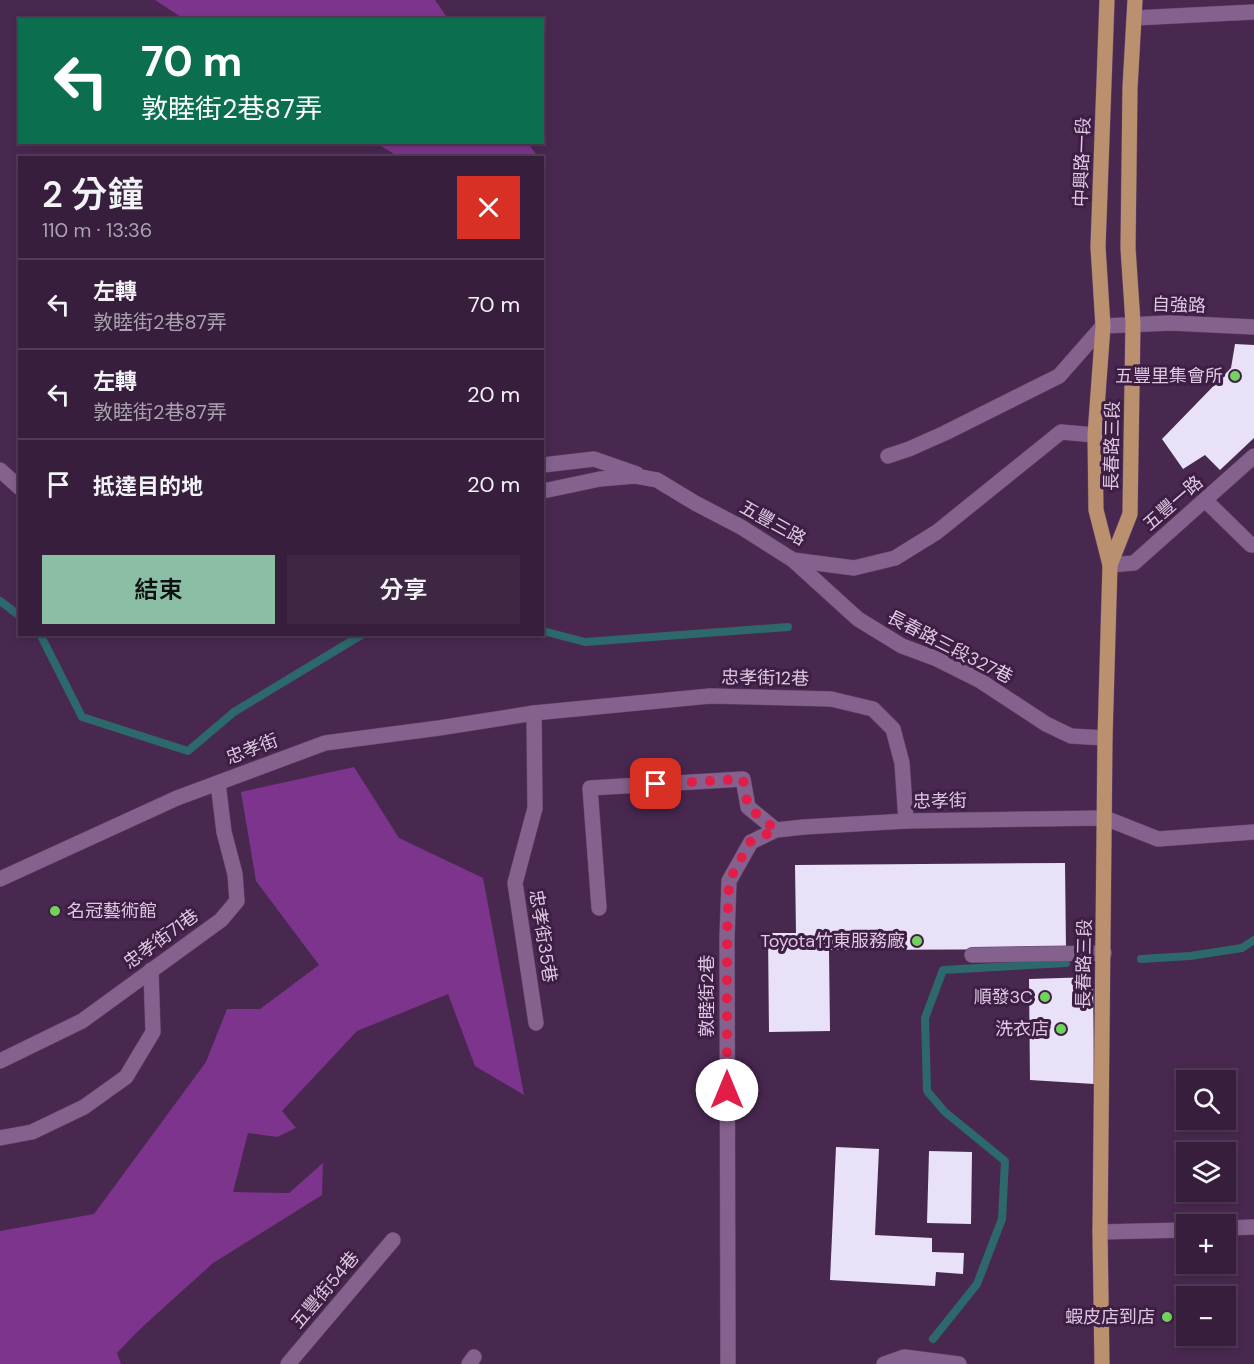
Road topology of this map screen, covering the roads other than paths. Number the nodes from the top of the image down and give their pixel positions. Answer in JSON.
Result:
{"nodes":[{"id":1,"x":1107,"y":0,"type":"edge"},
{"id":2,"x":1135,"y":0,"type":"edge"},
{"id":3,"x":1254,"y":12,"type":"edge"},
{"id":4,"x":1134,"y":18,"type":"junction"},
{"id":5,"x":1133,"y":323,"type":"junction"},
{"id":6,"x":1103,"y":326,"type":"junction"},
{"id":7,"x":1254,"y":327,"type":"edge"},
{"id":8,"x":1095,"y":435,"type":"junction"},
{"id":9,"x":888,"y":456,"type":"dead end"},
{"id":10,"x":1254,"y":456,"type":"edge"},
{"id":11,"x":544,"y":465,"type":"edge"},
{"id":12,"x":0,"y":470,"type":"edge"},
{"id":13,"x":657,"y":480,"type":"junction"},
{"id":14,"x":18,"y":486,"type":"edge"},
{"id":15,"x":544,"y":491,"type":"edge"},
{"id":16,"x":1205,"y":500,"type":"junction"},
{"id":17,"x":1254,"y":545,"type":"edge"},
{"id":18,"x":793,"y":560,"type":"junction"},
{"id":19,"x":1110,"y":565,"type":"junction"},
{"id":20,"x":534,"y":714,"type":"junction"},
{"id":21,"x":1105,"y":738,"type":"junction"},
{"id":22,"x":218,"y":783,"type":"junction"},
{"id":23,"x":1105,"y":818,"type":"junction"},
{"id":24,"x":906,"y":821,"type":"junction"},
{"id":25,"x":776,"y":830,"type":"junction"},
{"id":26,"x":1254,"y":832,"type":"edge"},
{"id":27,"x":0,"y":879,"type":"edge"},
{"id":28,"x":599,"y":908,"type":"dead end"},
{"id":29,"x":1104,"y":953,"type":"junction"},
{"id":30,"x":972,"y":955,"type":"dead end"},
{"id":31,"x":152,"y":970,"type":"junction"},
{"id":32,"x":536,"y":1023,"type":"dead end"},
{"id":33,"x":0,"y":1061,"type":"edge"},
{"id":34,"x":0,"y":1138,"type":"edge"},
{"id":35,"x":1254,"y":1227,"type":"edge"},
{"id":36,"x":1236,"y":1228,"type":"edge"},
{"id":37,"x":1176,"y":1230,"type":"edge"},
{"id":38,"x":1100,"y":1232,"type":"junction"},
{"id":39,"x":393,"y":1240,"type":"dead end"},
{"id":40,"x":288,"y":1364,"type":"edge"},
{"id":41,"x":728,"y":1364,"type":"edge"},
{"id":42,"x":884,"y":1364,"type":"edge"},
{"id":43,"x":959,"y":1364,"type":"edge"},
{"id":44,"x":1102,"y":1364,"type":"edge"}],
"edges":[{"from":1,"to":6,"type":"main road","name":"中興路一段"},
{"from":2,"to":4,"type":"main road"},
{"from":3,"to":4,"type":"street"},
{"from":4,"to":5,"type":"main road"},
{"from":5,"to":6,"type":"street","name":"自強路"},
{"from":5,"to":7,"type":"street","name":"自強路"},
{"from":5,"to":19,"type":"main road","name":"長春路三段"},
{"from":6,"to":8,"type":"main road","name":"長春路三段"},
{"from":6,"to":9,"type":"street"},
{"from":8,"to":18,"type":"street","name":"五豐三路"},
{"from":8,"to":19,"type":"main road","name":"長春路三段"},
{"from":10,"to":16,"type":"street","name":"五豐一路"},
{"from":11,"to":13,"type":"street"},
{"from":12,"to":14,"type":"street"},
{"from":13,"to":15,"type":"street","name":"五豐三路"},
{"from":13,"to":18,"type":"street","name":"五豐三路"},
{"from":16,"to":17,"type":"street"},
{"from":16,"to":19,"type":"street","name":"五豐一路"},
{"from":18,"to":21,"type":"street","name":"長春路三段327巷"},
{"from":19,"to":21,"type":"main road","name":"長春路三段"},
{"from":20,"to":22,"type":"street","name":"忠孝街"},
{"from":20,"to":24,"type":"street","name":"忠孝街12巷"},
{"from":20,"to":32,"type":"street","name":"忠孝街35巷"},
{"from":21,"to":23,"type":"main road","name":"長春路三段"},
{"from":22,"to":27,"type":"street","name":"忠孝街"},
{"from":22,"to":31,"type":"street","name":"忠孝街71巷"},
{"from":23,"to":24,"type":"street","name":"忠孝街"},
{"from":23,"to":26,"type":"street"},
{"from":23,"to":29,"type":"main road","name":"長春路三段"},
{"from":24,"to":25,"type":"street","name":"忠孝街"},
{"from":25,"to":28,"type":"street"},
{"from":25,"to":41,"type":"street","name":"敦睦街2巷"},
{"from":29,"to":30,"type":"street"},
{"from":29,"to":38,"type":"main road","name":"長春路三段"},
{"from":31,"to":33,"type":"street","name":"忠孝街71巷"},
{"from":31,"to":34,"type":"street"},
{"from":35,"to":36,"type":"street"},
{"from":37,"to":38,"type":"street"},
{"from":38,"to":44,"type":"main road","name":"長春路三段"},
{"from":39,"to":40,"type":"street","name":"五豐街54巷"},
{"from":42,"to":43,"type":"street"}]}
